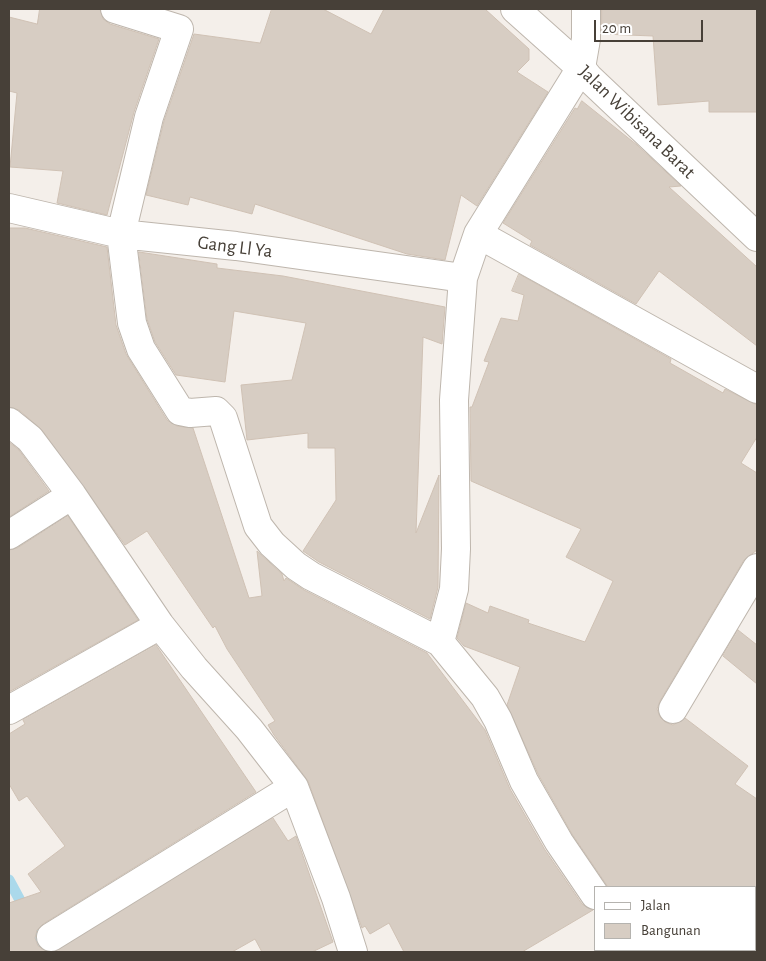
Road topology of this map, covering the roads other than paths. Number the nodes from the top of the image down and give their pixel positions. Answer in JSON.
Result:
{"nodes":[{"id":1,"x":115,"y":9,"type":"edge"},
{"id":2,"x":516,"y":9,"type":"edge"},
{"id":3,"x":586,"y":9,"type":"edge"},
{"id":4,"x":183,"y":19,"type":"edge"},
{"id":5,"x":581,"y":68,"type":"junction"},
{"id":6,"x":9,"y":208,"type":"edge"},
{"id":7,"x":121,"y":234,"type":"junction"},
{"id":8,"x":478,"y":234,"type":"junction"},
{"id":9,"x":757,"y":237,"type":"edge"},
{"id":10,"x":463,"y":278,"type":"junction"},
{"id":11,"x":757,"y":389,"type":"edge"},
{"id":12,"x":9,"y":422,"type":"edge"},
{"id":13,"x":72,"y":495,"type":"junction"},
{"id":14,"x":9,"y":535,"type":"edge"},
{"id":15,"x":757,"y":568,"type":"edge"},
{"id":16,"x":160,"y":625,"type":"junction"},
{"id":17,"x":440,"y":642,"type":"junction"},
{"id":18,"x":673,"y":709,"type":"dead end"},
{"id":19,"x":9,"y":710,"type":"edge"},
{"id":20,"x":294,"y":788,"type":"junction"},
{"id":21,"x":594,"y":894,"type":"edge"},
{"id":22,"x":51,"y":938,"type":"dead end"},
{"id":23,"x":353,"y":952,"type":"edge"}],
"edges":[{"from":1,"to":4,"type":"street"},
{"from":2,"to":5,"type":"street","name":"Jalan Wibisana Barat"},
{"from":3,"to":5,"type":"street"},
{"from":4,"to":7,"type":"street"},
{"from":5,"to":8,"type":"street"},
{"from":5,"to":9,"type":"street","name":"Jalan Wibisana Barat"},
{"from":6,"to":7,"type":"street","name":"Gang Ll Ya"},
{"from":7,"to":10,"type":"street","name":"Gang Ll Ya"},
{"from":7,"to":17,"type":"street"},
{"from":8,"to":10,"type":"street"},
{"from":8,"to":11,"type":"street"},
{"from":10,"to":17,"type":"street"},
{"from":12,"to":13,"type":"street"},
{"from":13,"to":14,"type":"street"},
{"from":13,"to":16,"type":"street"},
{"from":15,"to":18,"type":"street"},
{"from":16,"to":19,"type":"street"},
{"from":16,"to":20,"type":"street"},
{"from":17,"to":21,"type":"street"},
{"from":20,"to":22,"type":"street"},
{"from":20,"to":23,"type":"street"}]}
